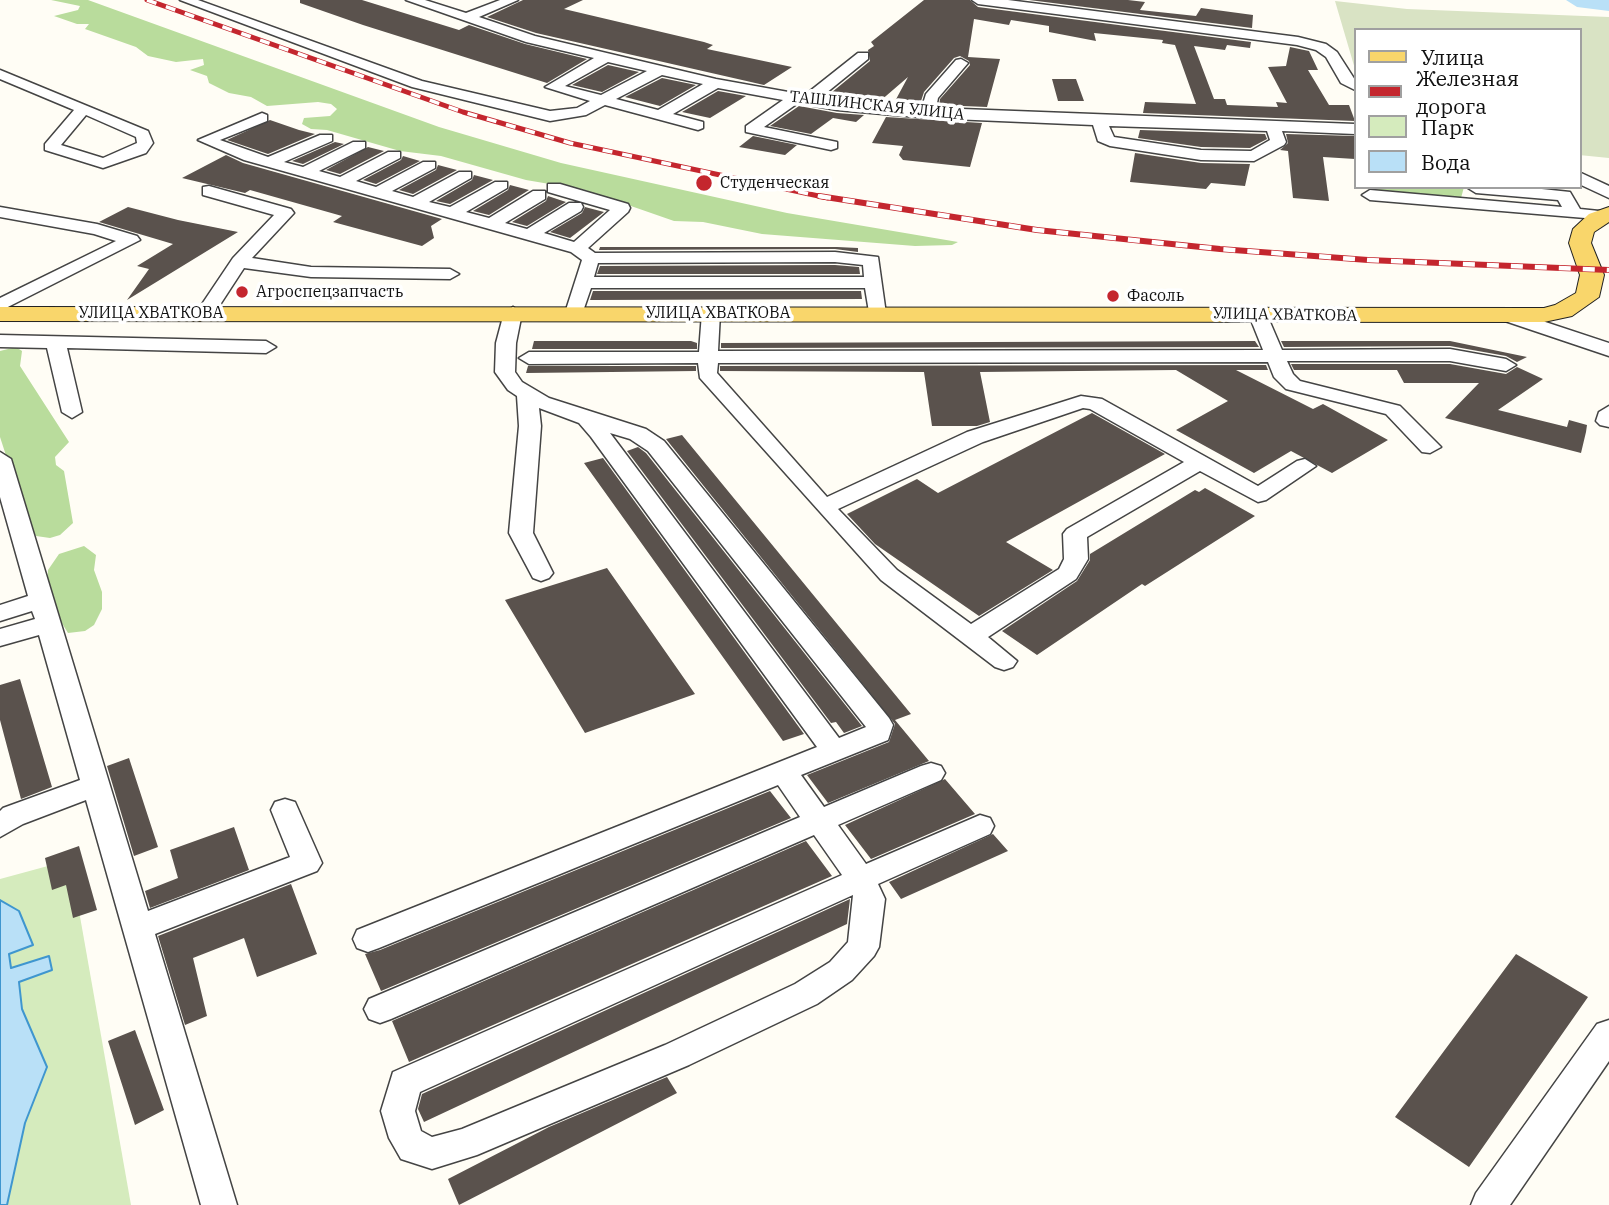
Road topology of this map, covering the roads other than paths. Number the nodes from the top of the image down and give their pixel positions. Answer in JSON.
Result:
{"nodes":[{"id":1,"x":186,"y":0,"type":"edge"},
{"id":2,"x":412,"y":0,"type":"edge"},
{"id":3,"x":512,"y":0,"type":"edge"},
{"id":4,"x":978,"y":0,"type":"edge"},
{"id":5,"x":465,"y":18,"type":"junction"},
{"id":6,"x":863,"y":56,"type":"dead end"},
{"id":7,"x":606,"y":57,"type":"junction"},
{"id":8,"x":961,"y":63,"type":"dead end"},
{"id":9,"x":660,"y":70,"type":"junction"},
{"id":10,"x":0,"y":74,"type":"edge"},
{"id":11,"x":716,"y":83,"type":"junction"},
{"id":12,"x":1354,"y":85,"type":"edge"},
{"id":13,"x":800,"y":100,"type":"junction"},
{"id":14,"x":605,"y":102,"type":"junction"},
{"id":15,"x":83,"y":109,"type":"junction"},
{"id":16,"x":928,"y":113,"type":"junction"},
{"id":17,"x":660,"y":116,"type":"junction"},
{"id":18,"x":262,"y":118,"type":"dead end"},
{"id":19,"x":1100,"y":121,"type":"junction"},
{"id":20,"x":698,"y":125,"type":"dead end"},
{"id":21,"x":1273,"y":127,"type":"junction"},
{"id":22,"x":1354,"y":129,"type":"edge"},
{"id":23,"x":326,"y":138,"type":"dead end"},
{"id":24,"x":359,"y":145,"type":"dead end"},
{"id":25,"x":831,"y":145,"type":"dead end"},
{"id":26,"x":394,"y":155,"type":"dead end"},
{"id":27,"x":270,"y":162,"type":"junction"},
{"id":28,"x":429,"y":165,"type":"dead end"},
{"id":29,"x":307,"y":172,"type":"junction"},
{"id":30,"x":465,"y":175,"type":"dead end"},
{"id":31,"x":1581,"y":178,"type":"edge"},
{"id":32,"x":343,"y":182,"type":"junction"},
{"id":33,"x":501,"y":185,"type":"dead end"},
{"id":34,"x":1487,"y":189,"type":"edge"},
{"id":35,"x":209,"y":191,"type":"dead end"},
{"id":36,"x":379,"y":192,"type":"junction"},
{"id":37,"x":1609,"y":193,"type":"edge"},
{"id":38,"x":1370,"y":195,"type":"dead end"},
{"id":39,"x":415,"y":202,"type":"junction"},
{"id":40,"x":575,"y":206,"type":"dead end"},
{"id":41,"x":0,"y":212,"type":"edge"},
{"id":42,"x":452,"y":213,"type":"junction"},
{"id":43,"x":1574,"y":214,"type":"junction"},
{"id":44,"x":1606,"y":215,"type":"edge"},
{"id":45,"x":491,"y":224,"type":"junction"},
{"id":46,"x":529,"y":235,"type":"junction"},
{"id":47,"x":584,"y":253,"type":"junction"},
{"id":48,"x":239,"y":262,"type":"junction"},
{"id":49,"x":450,"y":274,"type":"dead end"},
{"id":50,"x":582,"y":282,"type":"junction"},
{"id":51,"x":874,"y":283,"type":"junction"},
{"id":52,"x":0,"y":308,"type":"edge"},
{"id":53,"x":205,"y":313,"type":"junction"},
{"id":54,"x":513,"y":313,"type":"junction"},
{"id":55,"x":574,"y":313,"type":"junction"},
{"id":56,"x":710,"y":313,"type":"junction"},
{"id":57,"x":877,"y":314,"type":"junction"},
{"id":58,"x":1258,"y":315,"type":"junction"},
{"id":59,"x":1509,"y":316,"type":"junction"},
{"id":60,"x":0,"y":341,"type":"edge"},
{"id":61,"x":56,"y":343,"type":"junction"},
{"id":62,"x":266,"y":347,"type":"dead end"},
{"id":63,"x":1609,"y":351,"type":"edge"},
{"id":64,"x":1275,"y":355,"type":"junction"},
{"id":65,"x":708,"y":357,"type":"junction"},
{"id":66,"x":528,"y":358,"type":"dead end"},
{"id":67,"x":1506,"y":365,"type":"dead end"},
{"id":68,"x":527,"y":393,"type":"junction"},
{"id":69,"x":72,"y":412,"type":"dead end"},
{"id":70,"x":586,"y":419,"type":"junction"},
{"id":71,"x":1430,"y":447,"type":"dead end"},
{"id":72,"x":0,"y":459,"type":"edge"},
{"id":73,"x":1200,"y":462,"type":"junction"},
{"id":74,"x":1306,"y":466,"type":"dead end"},
{"id":75,"x":824,"y":507,"type":"junction"},
{"id":76,"x":541,"y":573,"type":"dead end"},
{"id":77,"x":47,"y":611,"type":"junction"},
{"id":78,"x":0,"y":612,"type":"edge"},
{"id":79,"x":971,"y":636,"type":"junction"},
{"id":80,"x":0,"y":638,"type":"edge"},
{"id":81,"x":1004,"y":661,"type":"dead end"},
{"id":82,"x":833,"y":749,"type":"junction"},
{"id":83,"x":782,"y":770,"type":"junction"},
{"id":84,"x":931,"y":773,"type":"dead end"},
{"id":85,"x":97,"y":785,"type":"junction"},
{"id":86,"x":285,"y":810,"type":"dead end"},
{"id":87,"x":819,"y":821,"type":"junction"},
{"id":88,"x":0,"y":826,"type":"edge"},
{"id":89,"x":980,"y":826,"type":"dead end"},
{"id":90,"x":862,"y":879,"type":"junction"},
{"id":91,"x":139,"y":927,"type":"junction"},
{"id":92,"x":368,"y":939,"type":"dead end"},
{"id":93,"x":380,"y":1009,"type":"dead end"},
{"id":94,"x":1609,"y":1034,"type":"edge"},
{"id":95,"x":219,"y":1205,"type":"edge"},
{"id":96,"x":1489,"y":1205,"type":"edge"}],
"edges":[{"from":1,"to":14,"type":"street"},
{"from":2,"to":5,"type":"street","name":"ТАШЛИНСКАЯ УЛИЦА"},
{"from":3,"to":5,"type":"street"},
{"from":4,"to":12,"type":"street"},
{"from":5,"to":7,"type":"street","name":"ТАШЛИНСКАЯ УЛИЦА"},
{"from":6,"to":13,"type":"street"},
{"from":7,"to":9,"type":"street","name":"ТАШЛИНСКАЯ УЛИЦА"},
{"from":7,"to":14,"type":"street"},
{"from":8,"to":16,"type":"street"},
{"from":9,"to":11,"type":"street","name":"ТАШЛИНСКАЯ УЛИЦА"},
{"from":9,"to":14,"type":"street"},
{"from":10,"to":15,"type":"street"},
{"from":11,"to":13,"type":"street","name":"ТАШЛИНСКАЯ УЛИЦА"},
{"from":11,"to":17,"type":"street"},
{"from":13,"to":16,"type":"street","name":"ТАШЛИНСКАЯ УЛИЦА"},
{"from":13,"to":25,"type":"street"},
{"from":14,"to":17,"type":"street"},
{"from":15,"to":15,"type":"street"},
{"from":16,"to":19,"type":"street","name":"ТАШЛИНСКАЯ УЛИЦА"},
{"from":17,"to":20,"type":"street"},
{"from":18,"to":27,"type":"street"},
{"from":19,"to":21,"type":"street","name":"ТАШЛИНСКАЯ УЛИЦА"},
{"from":19,"to":21,"type":"street"},
{"from":21,"to":22,"type":"street","name":"ТАШЛИНСКАЯ УЛИЦА"},
{"from":23,"to":27,"type":"street"},
{"from":24,"to":29,"type":"street"},
{"from":26,"to":32,"type":"street"},
{"from":27,"to":29,"type":"street"},
{"from":28,"to":36,"type":"street"},
{"from":29,"to":32,"type":"street"},
{"from":30,"to":39,"type":"street"},
{"from":31,"to":37,"type":"street"},
{"from":32,"to":36,"type":"street"},
{"from":33,"to":42,"type":"street"},
{"from":34,"to":43,"type":"street"},
{"from":35,"to":48,"type":"street"},
{"from":36,"to":39,"type":"street"},
{"from":38,"to":43,"type":"street"},
{"from":39,"to":42,"type":"street"},
{"from":40,"to":46,"type":"street"},
{"from":41,"to":52,"type":"street"},
{"from":42,"to":45,"type":"street"},
{"from":43,"to":44,"type":"street"},
{"from":44,"to":59,"type":"main road","name":"УЛИЦА ХВАТКОВА"},
{"from":45,"to":46,"type":"street"},
{"from":45,"to":47,"type":"street"},
{"from":46,"to":47,"type":"street"},
{"from":47,"to":50,"type":"street"},
{"from":47,"to":51,"type":"street"},
{"from":48,"to":49,"type":"street"},
{"from":48,"to":53,"type":"street"},
{"from":50,"to":51,"type":"street"},
{"from":50,"to":55,"type":"street"},
{"from":51,"to":57,"type":"street"},
{"from":52,"to":53,"type":"main road","name":"УЛИЦА ХВАТКОВА"},
{"from":53,"to":54,"type":"main road","name":"УЛИЦА ХВАТКОВА"},
{"from":54,"to":55,"type":"main road","name":"УЛИЦА ХВАТКОВА"},
{"from":54,"to":68,"type":"street"},
{"from":55,"to":56,"type":"main road","name":"УЛИЦА ХВАТКОВА"},
{"from":56,"to":57,"type":"main road","name":"УЛИЦА ХВАТКОВА"},
{"from":56,"to":65,"type":"street"},
{"from":57,"to":58,"type":"main road","name":"УЛИЦА ХВАТКОВА"},
{"from":58,"to":59,"type":"main road","name":"УЛИЦА ХВАТКОВА"},
{"from":58,"to":64,"type":"street"},
{"from":59,"to":63,"type":"street"},
{"from":60,"to":61,"type":"street"},
{"from":61,"to":62,"type":"street"},
{"from":61,"to":69,"type":"street"},
{"from":64,"to":65,"type":"street"},
{"from":64,"to":67,"type":"street"},
{"from":64,"to":71,"type":"street"},
{"from":65,"to":66,"type":"street"},
{"from":65,"to":75,"type":"street"},
{"from":68,"to":70,"type":"street"},
{"from":68,"to":76,"type":"street"},
{"from":70,"to":82,"type":"street"},
{"from":70,"to":82,"type":"street"},
{"from":72,"to":77,"type":"street"},
{"from":73,"to":74,"type":"street"},
{"from":73,"to":75,"type":"street"},
{"from":73,"to":79,"type":"street"},
{"from":75,"to":79,"type":"street"},
{"from":77,"to":78,"type":"street"},
{"from":77,"to":80,"type":"street"},
{"from":77,"to":85,"type":"street"},
{"from":79,"to":81,"type":"street"},
{"from":82,"to":83,"type":"street"},
{"from":83,"to":87,"type":"street"},
{"from":83,"to":92,"type":"street"},
{"from":84,"to":87,"type":"street"},
{"from":85,"to":88,"type":"street"},
{"from":85,"to":91,"type":"street"},
{"from":86,"to":91,"type":"street"},
{"from":87,"to":90,"type":"street"},
{"from":87,"to":93,"type":"street"},
{"from":89,"to":90,"type":"street"},
{"from":90,"to":90,"type":"street"},
{"from":91,"to":95,"type":"street"},
{"from":94,"to":96,"type":"street"}]}
